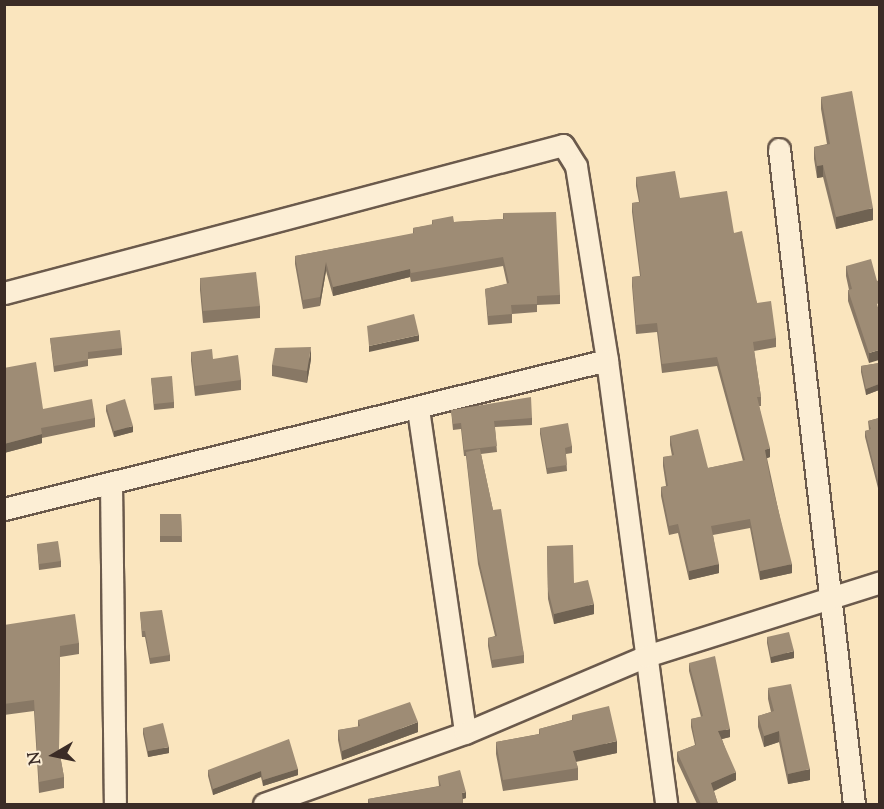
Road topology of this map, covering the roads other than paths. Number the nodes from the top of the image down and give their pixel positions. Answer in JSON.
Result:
{"nodes":[{"id":1,"x":779,"y":149,"type":"dead end"},
{"id":2,"x":4,"y":293,"type":"edge"},
{"id":3,"x":607,"y":360,"type":"junction"},
{"id":4,"x":418,"y":409,"type":"junction"},
{"id":5,"x":111,"y":483,"type":"junction"},
{"id":6,"x":4,"y":509,"type":"edge"},
{"id":7,"x":879,"y":582,"type":"edge"},
{"id":8,"x":831,"y":598,"type":"junction"},
{"id":9,"x":646,"y":656,"type":"junction"},
{"id":10,"x":465,"y":732,"type":"junction"},
{"id":11,"x":115,"y":804,"type":"edge"},
{"id":12,"x":264,"y":804,"type":"edge"},
{"id":13,"x":666,"y":804,"type":"edge"},
{"id":14,"x":854,"y":804,"type":"edge"}],
"edges":[{"from":1,"to":8,"type":"street"},
{"from":2,"to":3,"type":"street"},
{"from":3,"to":4,"type":"street"},
{"from":3,"to":9,"type":"street"},
{"from":4,"to":5,"type":"street"},
{"from":4,"to":10,"type":"street"},
{"from":5,"to":6,"type":"street"},
{"from":5,"to":11,"type":"street"},
{"from":7,"to":8,"type":"street"},
{"from":8,"to":9,"type":"street"},
{"from":8,"to":14,"type":"street"},
{"from":9,"to":10,"type":"street"},
{"from":9,"to":13,"type":"street"},
{"from":10,"to":12,"type":"street"}]}
